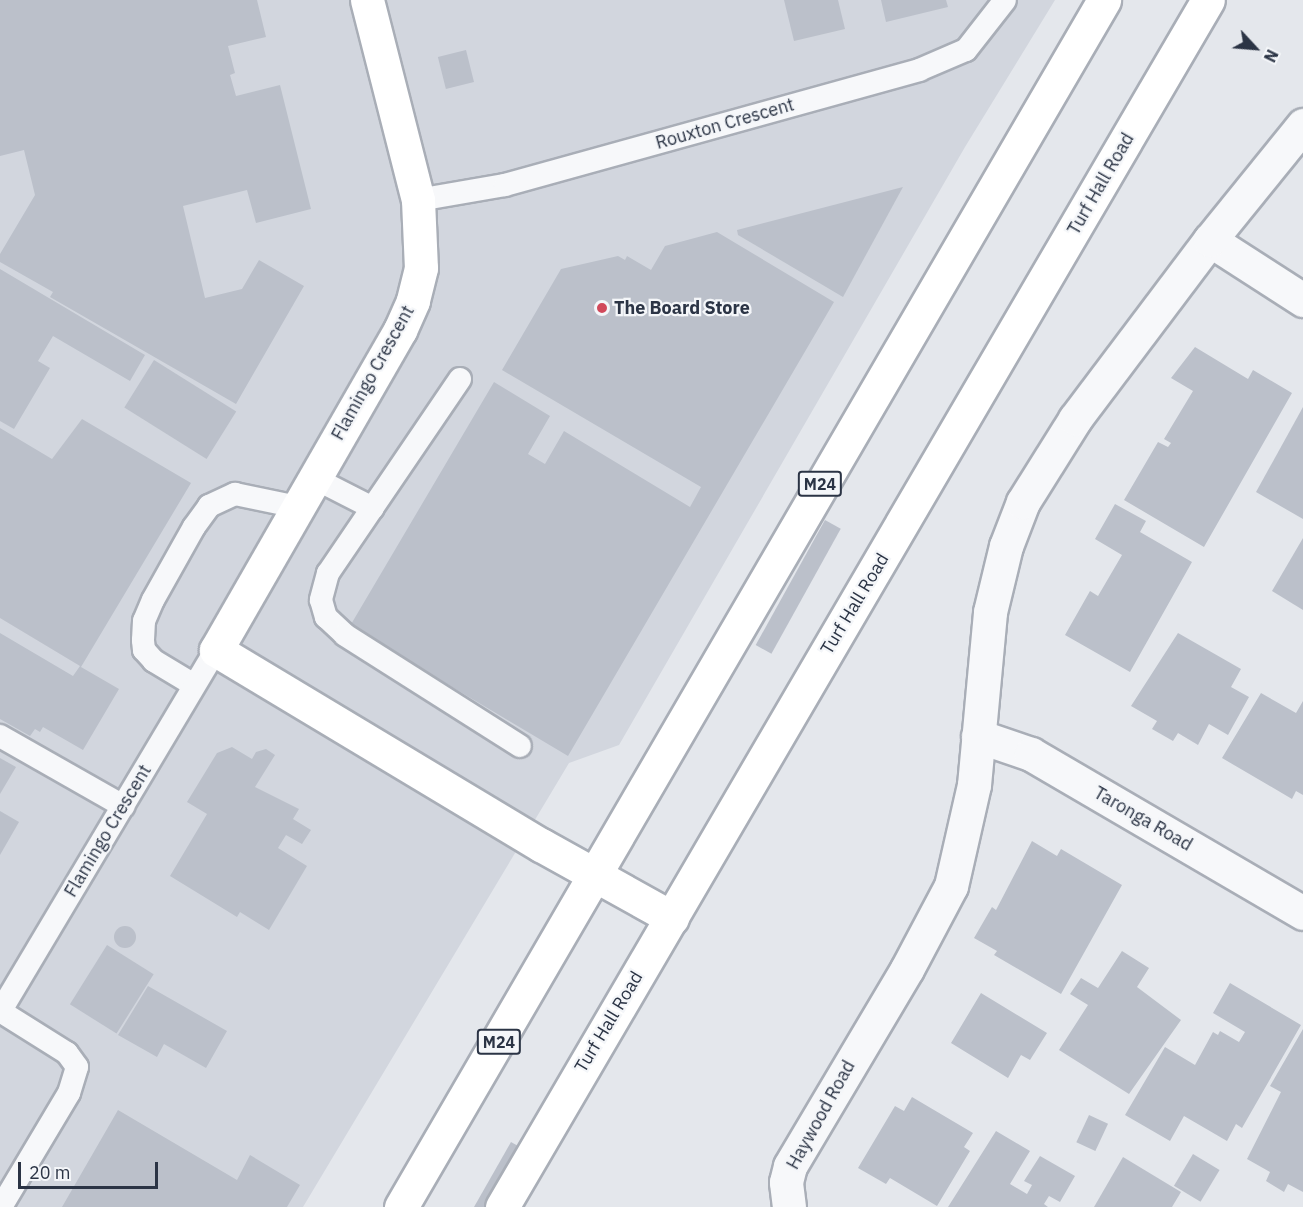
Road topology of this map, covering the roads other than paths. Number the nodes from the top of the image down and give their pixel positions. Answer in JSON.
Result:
{"nodes":[{"id":1,"x":367,"y":0,"type":"edge"},
{"id":2,"x":1005,"y":0,"type":"edge"},
{"id":3,"x":1104,"y":0,"type":"edge"},
{"id":4,"x":1208,"y":0,"type":"edge"},
{"id":5,"x":1303,"y":125,"type":"edge"},
{"id":6,"x":418,"y":200,"type":"junction"},
{"id":7,"x":1210,"y":240,"type":"junction"},
{"id":8,"x":1303,"y":300,"type":"edge"},
{"id":9,"x":460,"y":379,"type":"dead end"},
{"id":10,"x":314,"y":478,"type":"junction"},
{"id":11,"x":298,"y":507,"type":"junction"},
{"id":12,"x":373,"y":508,"type":"junction"},
{"id":13,"x":216,"y":650,"type":"junction"},
{"id":14,"x":194,"y":685,"type":"junction"},
{"id":15,"x":0,"y":736,"type":"edge"},
{"id":16,"x":978,"y":736,"type":"junction"},
{"id":17,"x":520,"y":746,"type":"dead end"},
{"id":18,"x":123,"y":806,"type":"junction"},
{"id":19,"x":596,"y":876,"type":"junction"},
{"id":20,"x":1303,"y":913,"type":"edge"},
{"id":21,"x":672,"y":918,"type":"junction"},
{"id":22,"x":0,"y":1012,"type":"edge"},
{"id":23,"x":1,"y":1207,"type":"edge"},
{"id":24,"x":401,"y":1207,"type":"edge"},
{"id":25,"x":502,"y":1207,"type":"edge"},
{"id":26,"x":789,"y":1207,"type":"edge"}],
"edges":[{"from":1,"to":6,"type":"main road","name":"Flamingo Crescent"},
{"from":2,"to":6,"type":"lane","name":"Rouxton Crescent"},
{"from":3,"to":19,"type":"main road","number":"M24"},
{"from":4,"to":21,"type":"main road","name":"Turf Hall Road"},
{"from":5,"to":7,"type":"street"},
{"from":6,"to":10,"type":"main road","name":"Flamingo Crescent"},
{"from":7,"to":8,"type":"street"},
{"from":7,"to":16,"type":"street"},
{"from":9,"to":12,"type":"lane"},
{"from":10,"to":11,"type":"main road","name":"Flamingo Crescent"},
{"from":10,"to":12,"type":"lane"},
{"from":11,"to":13,"type":"main road","name":"Flamingo Crescent"},
{"from":11,"to":14,"type":"lane"},
{"from":12,"to":17,"type":"lane"},
{"from":13,"to":14,"type":"lane","name":"Flamingo Crescent"},
{"from":13,"to":19,"type":"main road"},
{"from":14,"to":18,"type":"lane","name":"Flamingo Crescent"},
{"from":15,"to":18,"type":"lane"},
{"from":16,"to":20,"type":"street","name":"Taronga Road"},
{"from":16,"to":26,"type":"street","name":"Haywood Road"},
{"from":18,"to":22,"type":"lane","name":"Flamingo Crescent"},
{"from":19,"to":21,"type":"main road"},
{"from":19,"to":24,"type":"main road","number":"M24"},
{"from":21,"to":25,"type":"main road","name":"Turf Hall Road"},
{"from":22,"to":23,"type":"lane"}]}
